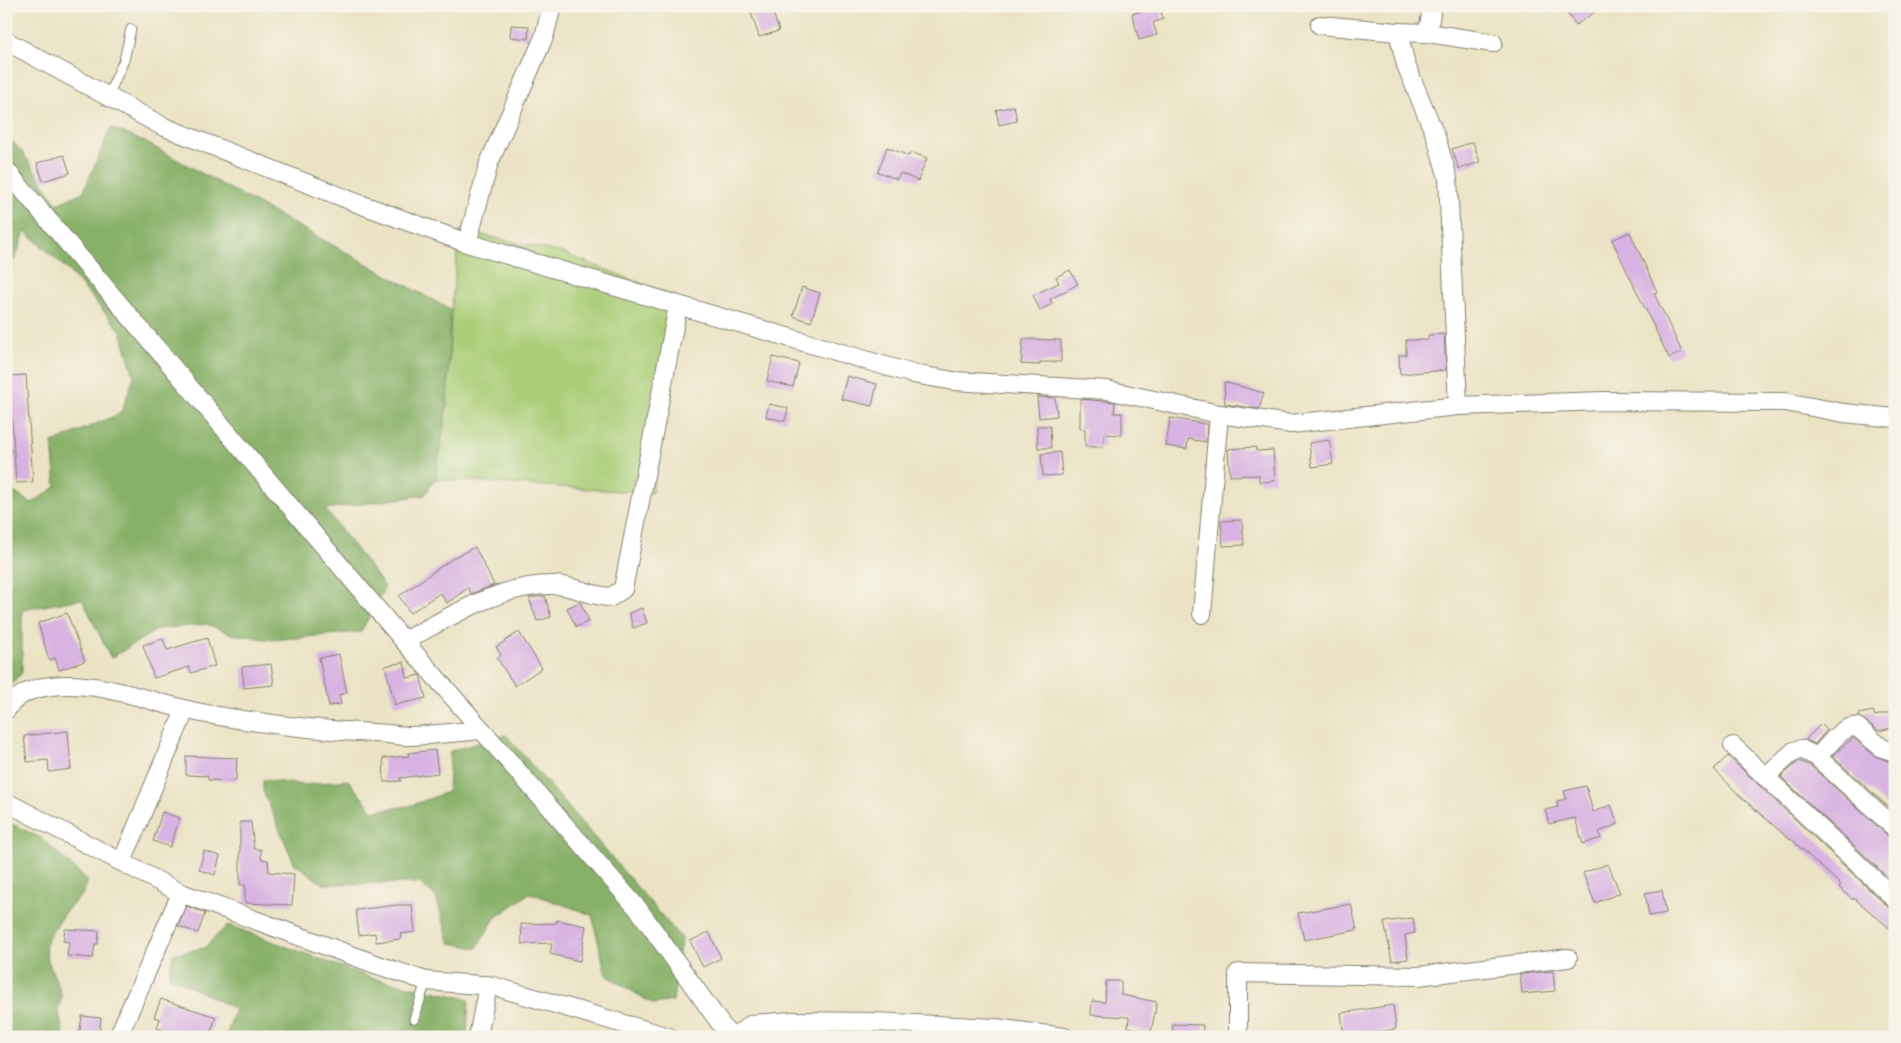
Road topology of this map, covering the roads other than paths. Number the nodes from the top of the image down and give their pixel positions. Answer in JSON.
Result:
{"nodes":[{"id":1,"x":552,"y":6,"type":"edge"},
{"id":2,"x":1432,"y":6,"type":"edge"},
{"id":3,"x":1320,"y":25,"type":"dead end"},
{"id":4,"x":132,"y":29,"type":"dead end"},
{"id":5,"x":1398,"y":32,"type":"junction"},
{"id":6,"x":1428,"y":33,"type":"junction"},
{"id":7,"x":6,"y":41,"type":"edge"},
{"id":8,"x":1492,"y":43,"type":"dead end"},
{"id":9,"x":108,"y":96,"type":"junction"},
{"id":10,"x":6,"y":170,"type":"edge"},
{"id":11,"x":467,"y":243,"type":"junction"},
{"id":12,"x":678,"y":306,"type":"junction"},
{"id":13,"x":1458,"y":406,"type":"junction"},
{"id":14,"x":1219,"y":414,"type":"junction"},
{"id":15,"x":1895,"y":418,"type":"edge"},
{"id":16,"x":1202,"y":614,"type":"dead end"},
{"id":17,"x":404,"y":642,"type":"junction"},
{"id":18,"x":6,"y":710,"type":"edge"},
{"id":19,"x":185,"y":710,"type":"junction"},
{"id":20,"x":482,"y":730,"type":"junction"},
{"id":21,"x":1732,"y":746,"type":"dead end"},
{"id":22,"x":1895,"y":752,"type":"edge"},
{"id":23,"x":1817,"y":757,"type":"junction"},
{"id":24,"x":1765,"y":777,"type":"junction"},
{"id":25,"x":6,"y":802,"type":"edge"},
{"id":26,"x":1895,"y":828,"type":"edge"},
{"id":27,"x":122,"y":862,"type":"junction"},
{"id":28,"x":181,"y":892,"type":"junction"},
{"id":29,"x":1895,"y":900,"type":"edge"},
{"id":30,"x":1568,"y":958,"type":"dead end"},
{"id":31,"x":426,"y":981,"type":"junction"},
{"id":32,"x":488,"y":986,"type":"junction"},
{"id":33,"x":414,"y":1019,"type":"dead end"},
{"id":34,"x":118,"y":1037,"type":"edge"},
{"id":35,"x":478,"y":1037,"type":"edge"},
{"id":36,"x":669,"y":1037,"type":"edge"},
{"id":37,"x":732,"y":1037,"type":"edge"},
{"id":38,"x":1064,"y":1037,"type":"edge"},
{"id":39,"x":1238,"y":1037,"type":"edge"}],
"edges":[{"from":1,"to":11,"type":"street"},
{"from":2,"to":6,"type":"street"},
{"from":3,"to":5,"type":"street"},
{"from":4,"to":9,"type":"lane"},
{"from":5,"to":6,"type":"street"},
{"from":5,"to":13,"type":"street"},
{"from":6,"to":8,"type":"street"},
{"from":7,"to":9,"type":"street"},
{"from":9,"to":11,"type":"street"},
{"from":10,"to":17,"type":"street"},
{"from":11,"to":12,"type":"street"},
{"from":12,"to":14,"type":"street"},
{"from":12,"to":17,"type":"street"},
{"from":13,"to":14,"type":"street"},
{"from":13,"to":15,"type":"street"},
{"from":14,"to":16,"type":"street"},
{"from":17,"to":20,"type":"street"},
{"from":18,"to":19,"type":"street"},
{"from":19,"to":20,"type":"street"},
{"from":19,"to":27,"type":"street"},
{"from":20,"to":37,"type":"street"},
{"from":21,"to":24,"type":"street"},
{"from":22,"to":23,"type":"street"},
{"from":23,"to":24,"type":"street"},
{"from":23,"to":26,"type":"street"},
{"from":24,"to":29,"type":"street"},
{"from":25,"to":27,"type":"street"},
{"from":27,"to":28,"type":"street"},
{"from":28,"to":31,"type":"street"},
{"from":28,"to":34,"type":"street"},
{"from":30,"to":39,"type":"street"},
{"from":31,"to":32,"type":"street"},
{"from":31,"to":33,"type":"lane"},
{"from":32,"to":35,"type":"street"},
{"from":32,"to":36,"type":"street"},
{"from":37,"to":38,"type":"street"}]}
